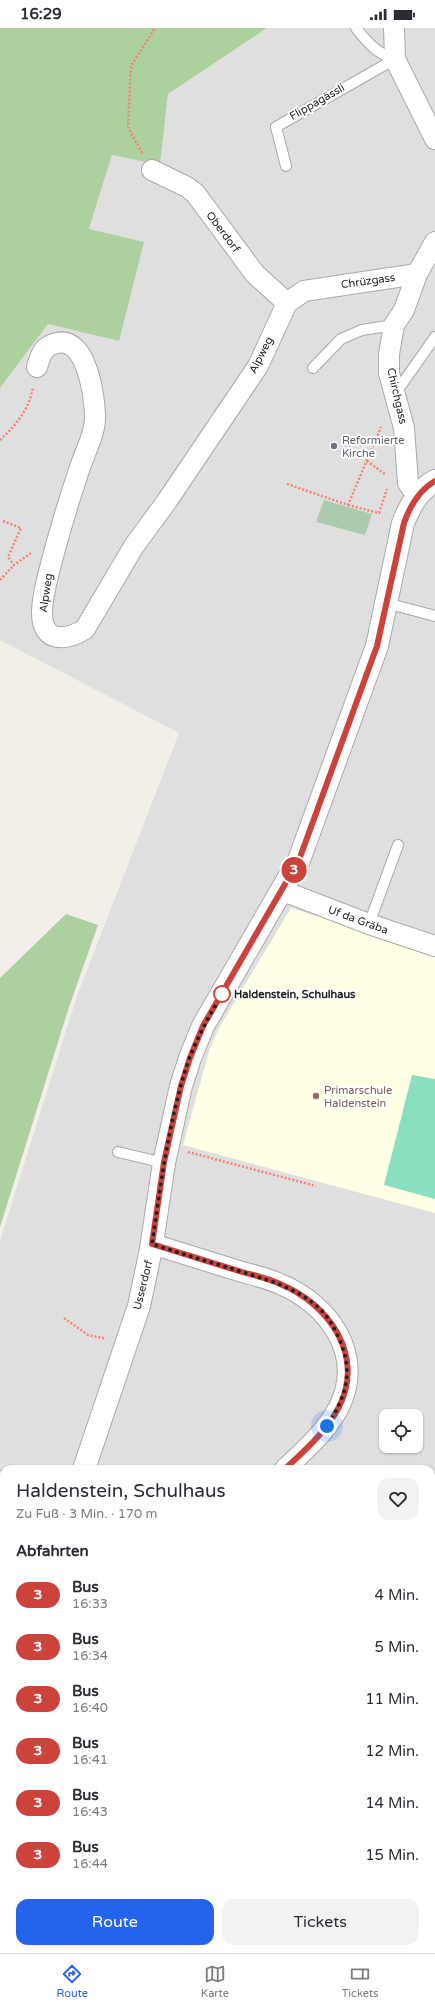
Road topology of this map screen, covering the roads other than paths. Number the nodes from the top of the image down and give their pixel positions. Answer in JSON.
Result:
{"nodes":[{"id":1,"x":356,"y":28,"type":"edge"},
{"id":2,"x":394,"y":28,"type":"edge"},
{"id":3,"x":395,"y":58,"type":"junction"},
{"id":4,"x":435,"y":139,"type":"edge"},
{"id":5,"x":286,"y":166,"type":"dead end"},
{"id":6,"x":152,"y":170,"type":"road end"},
{"id":7,"x":435,"y":242,"type":"edge"},
{"id":8,"x":417,"y":274,"type":"junction"},
{"id":9,"x":287,"y":303,"type":"junction"},
{"id":10,"x":394,"y":325,"type":"junction"},
{"id":11,"x":435,"y":337,"type":"edge"},
{"id":12,"x":37,"y":367,"type":"road end"},
{"id":13,"x":313,"y":368,"type":"dead end"},
{"id":14,"x":394,"y":394,"type":"junction"},
{"id":15,"x":435,"y":482,"type":"edge"},
{"id":16,"x":417,"y":496,"type":"junction"},
{"id":17,"x":386,"y":603,"type":"junction"},
{"id":18,"x":435,"y":616,"type":"edge"},
{"id":19,"x":398,"y":846,"type":"dead end"},
{"id":20,"x":283,"y":891,"type":"junction"},
{"id":21,"x":369,"y":924,"type":"junction"},
{"id":22,"x":435,"y":946,"type":"edge"},
{"id":23,"x":118,"y":1152,"type":"dead end"},
{"id":24,"x":164,"y":1162,"type":"junction"},
{"id":25,"x":152,"y":1244,"type":"junction"},
{"id":26,"x":85,"y":1465,"type":"edge"},
{"id":27,"x":289,"y":1465,"type":"edge"}],
"edges":[{"from":1,"to":3,"type":"lane"},
{"from":2,"to":3,"type":"street"},
{"from":3,"to":4,"type":"street"},
{"from":3,"to":5,"type":"lane","name":"Flippagässli"},
{"from":6,"to":9,"type":"street","name":"Oberdorf"},
{"from":7,"to":8,"type":"street"},
{"from":8,"to":9,"type":"street","name":"Chrüzgass"},
{"from":8,"to":10,"type":"street","name":"Chirchgass"},
{"from":9,"to":12,"type":"street","name":"Alpweg"},
{"from":10,"to":13,"type":"lane"},
{"from":10,"to":14,"type":"street","name":"Chirchgass"},
{"from":11,"to":14,"type":"lane"},
{"from":14,"to":16,"type":"street","name":"Chirchgass"},
{"from":15,"to":16,"type":"street"},
{"from":16,"to":17,"type":"street","name":"Usserdorf"},
{"from":17,"to":18,"type":"lane"},
{"from":17,"to":20,"type":"street","name":"Usserdorf"},
{"from":19,"to":21,"type":"lane"},
{"from":20,"to":21,"type":"street","name":"Uf da Gräba"},
{"from":20,"to":24,"type":"street","name":"Usserdorf"},
{"from":21,"to":22,"type":"street","name":"Uf da Gräba"},
{"from":23,"to":24,"type":"lane"},
{"from":24,"to":25,"type":"street","name":"Usserdorf"},
{"from":25,"to":26,"type":"street","name":"Usserdorf"},
{"from":25,"to":27,"type":"street"}]}
